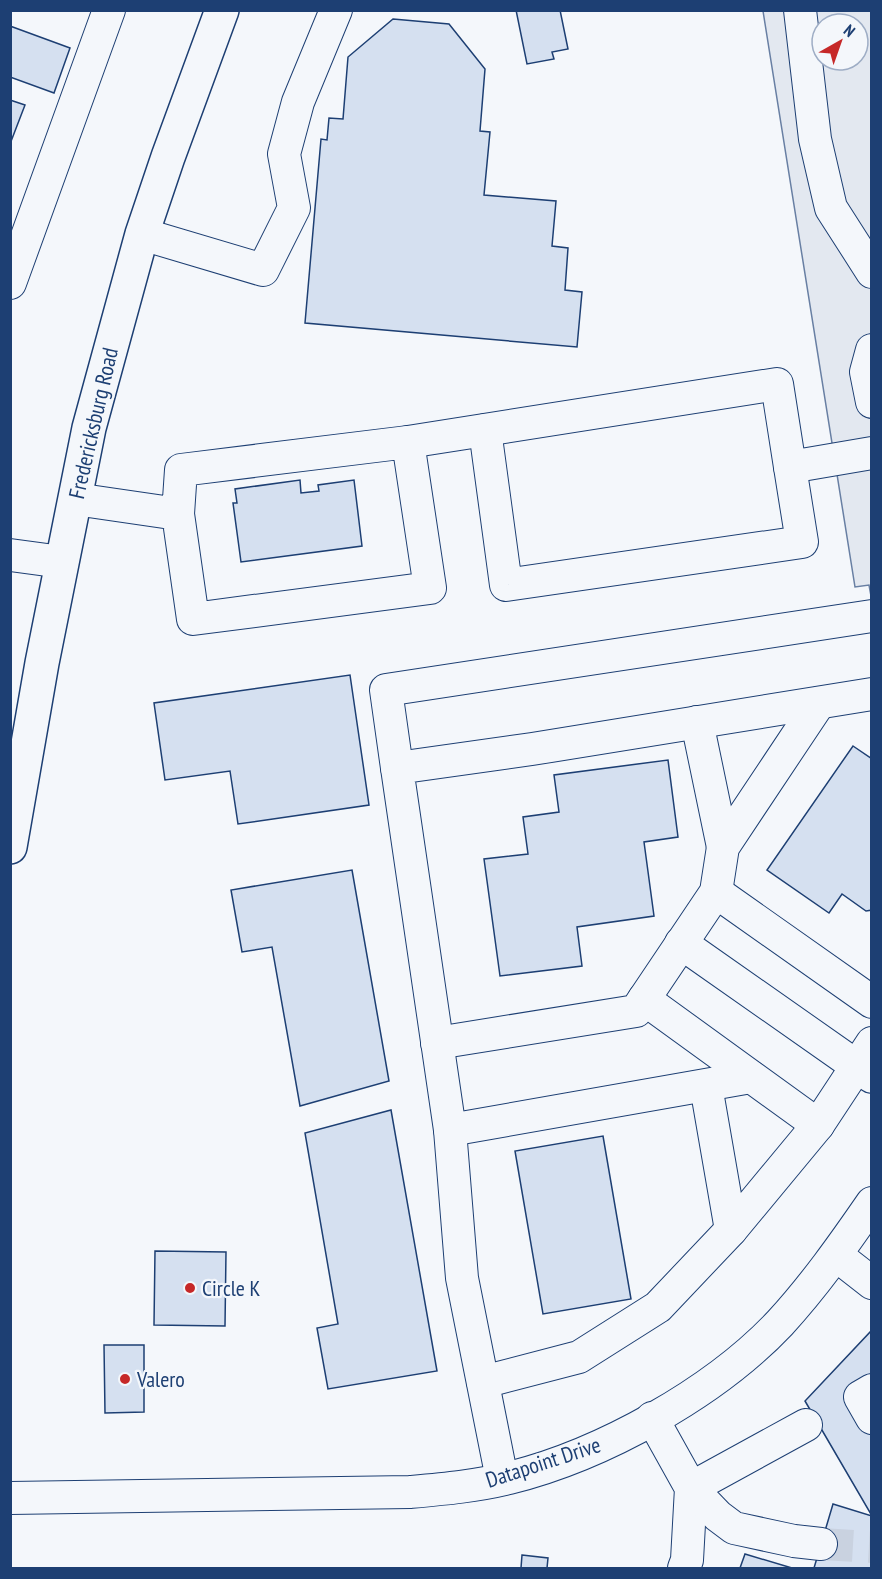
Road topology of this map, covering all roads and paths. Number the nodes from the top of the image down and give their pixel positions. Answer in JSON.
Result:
{"nodes":[{"id":1,"x":109,"y":10,"type":"edge"},
{"id":2,"x":222,"y":10,"type":"edge"},
{"id":3,"x":336,"y":10,"type":"edge"},
{"id":4,"x":800,"y":10,"type":"edge"},
{"id":5,"x":142,"y":234,"type":"junction"},
{"id":6,"x":872,"y":272,"type":"edge"},
{"id":7,"x":10,"y":283,"type":"edge"},
{"id":8,"x":872,"y":350,"type":"edge"},
{"id":9,"x":872,"y":402,"type":"edge"},
{"id":10,"x":485,"y":430,"type":"junction"},
{"id":11,"x":408,"y":442,"type":"junction"},
{"id":12,"x":872,"y":453,"type":"edge"},
{"id":13,"x":790,"y":467,"type":"junction"},
{"id":14,"x":75,"y":499,"type":"junction"},
{"id":15,"x":178,"y":514,"type":"junction"},
{"id":16,"x":10,"y":555,"type":"edge"},
{"id":17,"x":62,"y":562,"type":"junction"},
{"id":18,"x":872,"y":616,"type":"edge"},
{"id":19,"x":872,"y":694,"type":"edge"},
{"id":20,"x":819,"y":703,"type":"junction"},
{"id":21,"x":697,"y":722,"type":"junction"},
{"id":22,"x":398,"y":768,"type":"junction"},
{"id":23,"x":14,"y":804,"type":"edge"},
{"id":24,"x":10,"y":847,"type":"edge"},
{"id":25,"x":723,"y":848,"type":"junction"},
{"id":26,"x":716,"y":892,"type":"junction"},
{"id":27,"x":681,"y":943,"type":"junction"},
{"id":28,"x":644,"y":999,"type":"junction"},
{"id":29,"x":872,"y":1002,"type":"edge"},
{"id":30,"x":437,"y":1043,"type":"junction"},
{"id":31,"x":866,"y":1062,"type":"edge"},
{"id":32,"x":751,"y":1077,"type":"junction"},
{"id":33,"x":706,"y":1086,"type":"junction"},
{"id":34,"x":818,"y":1125,"type":"junction"},
{"id":35,"x":450,"y":1130,"type":"junction"},
{"id":36,"x":872,"y":1203,"type":"edge"},
{"id":37,"x":731,"y":1230,"type":"junction"},
{"id":38,"x":836,"y":1255,"type":"junction"},
{"id":39,"x":872,"y":1283,"type":"edge"},
{"id":40,"x":483,"y":1382,"type":"junction"},
{"id":41,"x":872,"y":1390,"type":"edge"},
{"id":42,"x":652,"y":1418,"type":"junction"},
{"id":43,"x":872,"y":1418,"type":"edge"},
{"id":44,"x":806,"y":1425,"type":"dead end"},
{"id":45,"x":502,"y":1479,"type":"junction"},
{"id":46,"x":691,"y":1488,"type":"junction"},
{"id":47,"x":10,"y":1498,"type":"edge"},
{"id":48,"x":821,"y":1545,"type":"tunnel mouth"},
{"id":49,"x":684,"y":1569,"type":"edge"}],
"edges":[{"from":1,"to":7,"type":"street"},
{"from":2,"to":5,"type":"main road","name":"Fredericksburg Road"},
{"from":3,"to":5,"type":"street"},
{"from":4,"to":6,"type":"street"},
{"from":5,"to":14,"type":"main road","name":"Fredericksburg Road"},
{"from":8,"to":9,"type":"street"},
{"from":10,"to":11,"type":"street"},
{"from":10,"to":13,"type":"street"},
{"from":10,"to":13,"type":"street"},
{"from":11,"to":15,"type":"street"},
{"from":11,"to":15,"type":"street"},
{"from":12,"to":13,"type":"street"},
{"from":14,"to":15,"type":"street"},
{"from":14,"to":17,"type":"main road","name":"Fredericksburg Road"},
{"from":16,"to":17,"type":"street"},
{"from":17,"to":23,"type":"main road","name":"Fredericksburg Road"},
{"from":18,"to":22,"type":"street"},
{"from":19,"to":20,"type":"street"},
{"from":20,"to":21,"type":"street"},
{"from":20,"to":25,"type":"street"},
{"from":21,"to":22,"type":"street"},
{"from":21,"to":25,"type":"street"},
{"from":22,"to":30,"type":"street"},
{"from":23,"to":24,"type":"main road","name":"Fredericksburg Road"},
{"from":25,"to":26,"type":"street"},
{"from":26,"to":27,"type":"street"},
{"from":26,"to":29,"type":"street"},
{"from":27,"to":28,"type":"street"},
{"from":27,"to":31,"type":"street"},
{"from":28,"to":30,"type":"street"},
{"from":28,"to":32,"type":"street"},
{"from":30,"to":35,"type":"street"},
{"from":31,"to":34,"type":"street"},
{"from":32,"to":33,"type":"street"},
{"from":32,"to":34,"type":"street"},
{"from":33,"to":35,"type":"street"},
{"from":33,"to":37,"type":"street"},
{"from":34,"to":37,"type":"street"},
{"from":35,"to":40,"type":"street"},
{"from":36,"to":38,"type":"street","name":"Datapoint Drive"},
{"from":37,"to":40,"type":"street"},
{"from":38,"to":39,"type":"street"},
{"from":38,"to":42,"type":"street","name":"Datapoint Drive"},
{"from":40,"to":45,"type":"street"},
{"from":41,"to":43,"type":"street"},
{"from":42,"to":45,"type":"street","name":"Datapoint Drive"},
{"from":42,"to":46,"type":"street"},
{"from":44,"to":46,"type":"street"},
{"from":45,"to":47,"type":"street","name":"Datapoint Drive"},
{"from":46,"to":48,"type":"street"},
{"from":46,"to":49,"type":"street"}]}
